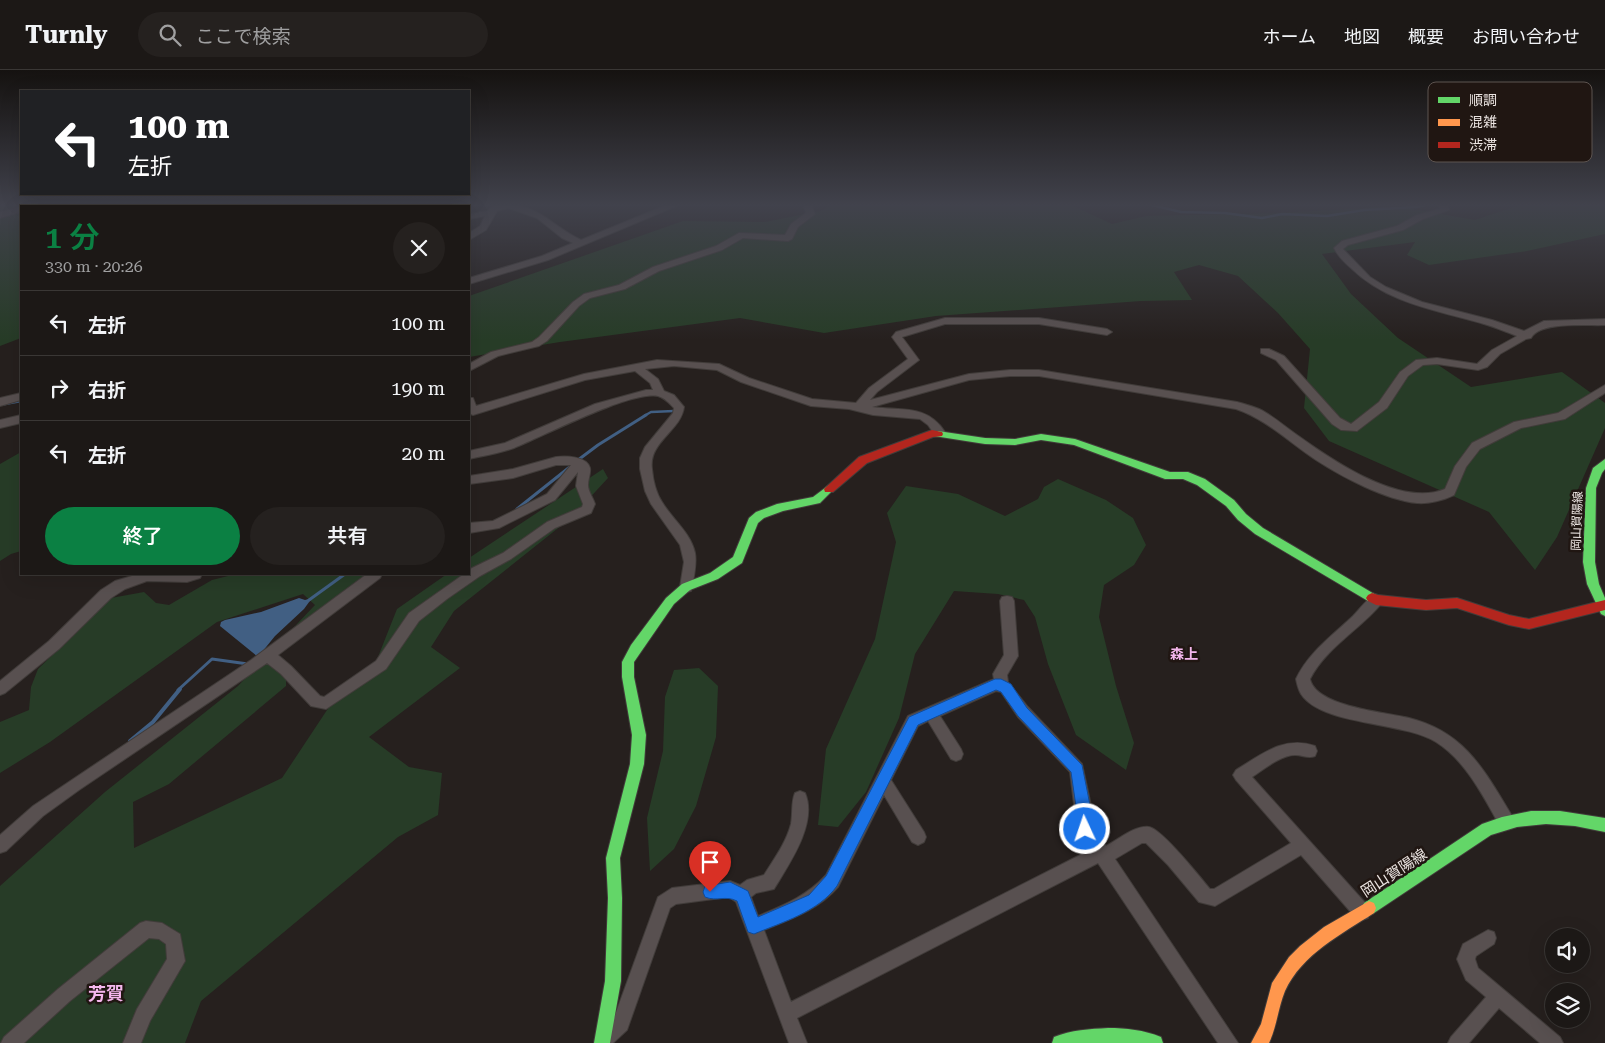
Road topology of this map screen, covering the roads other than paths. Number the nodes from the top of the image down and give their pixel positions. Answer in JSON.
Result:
{"nodes":[{"id":1,"x":563,"y":249,"type":"edge"},
{"id":2,"x":715,"y":249,"type":"edge"},
{"id":3,"x":1339,"y":249,"type":"edge"},
{"id":4,"x":470,"y":281,"type":"edge"},
{"id":5,"x":1605,"y":322,"type":"edge"},
{"id":6,"x":1107,"y":332,"type":"dead end"},
{"id":7,"x":1527,"y":336,"type":"junction"},
{"id":8,"x":1265,"y":350,"type":"dead end"},
{"id":9,"x":470,"y":367,"type":"edge"},
{"id":10,"x":637,"y":367,"type":"junction"},
{"id":11,"x":1605,"y":388,"type":"edge"},
{"id":12,"x":660,"y":393,"type":"junction"},
{"id":13,"x":20,"y":397,"type":"edge"},
{"id":14,"x":0,"y":402,"type":"edge"},
{"id":15,"x":470,"y":404,"type":"edge"},
{"id":16,"x":859,"y":407,"type":"junction"},
{"id":17,"x":20,"y":419,"type":"edge"},
{"id":18,"x":0,"y":424,"type":"edge"},
{"id":19,"x":939,"y":432,"type":"junction"},
{"id":20,"x":470,"y":455,"type":"edge"},
{"id":21,"x":579,"y":463,"type":"junction"},
{"id":22,"x":1605,"y":463,"type":"edge"},
{"id":23,"x":470,"y":480,"type":"edge"},
{"id":24,"x":470,"y":528,"type":"edge"},
{"id":25,"x":192,"y":575,"type":"edge"},
{"id":26,"x":375,"y":575,"type":"edge"},
{"id":27,"x":686,"y":586,"type":"junction"},
{"id":28,"x":1376,"y":600,"type":"junction"},
{"id":29,"x":1008,"y":601,"type":"dead end"},
{"id":30,"x":1604,"y":607,"type":"edge"},
{"id":31,"x":267,"y":655,"type":"junction"},
{"id":32,"x":1001,"y":685,"type":"junction"},
{"id":33,"x":0,"y":689,"type":"edge"},
{"id":34,"x":931,"y":713,"type":"junction"},
{"id":35,"x":1310,"y":751,"type":"dead end"},
{"id":36,"x":956,"y":754,"type":"dead end"},
{"id":37,"x":883,"y":780,"type":"junction"},
{"id":38,"x":800,"y":798,"type":"dead end"},
{"id":39,"x":1506,"y":821,"type":"junction"},
{"id":40,"x":1605,"y":825,"type":"edge"},
{"id":41,"x":918,"y":837,"type":"dead end"},
{"id":42,"x":0,"y":845,"type":"edge"},
{"id":43,"x":1302,"y":845,"type":"junction"},
{"id":44,"x":1102,"y":855,"type":"junction"},
{"id":45,"x":742,"y":896,"type":"junction"},
{"id":46,"x":1362,"y":912,"type":"junction"},
{"id":47,"x":754,"y":926,"type":"junction"},
{"id":48,"x":1488,"y":938,"type":"dead end"},
{"id":49,"x":1498,"y":996,"type":"junction"},
{"id":50,"x":787,"y":1014,"type":"junction"},
{"id":51,"x":603,"y":1041,"type":"edge"},
{"id":52,"x":10,"y":1043,"type":"edge"},
{"id":53,"x":132,"y":1043,"type":"edge"},
{"id":54,"x":798,"y":1043,"type":"edge"},
{"id":55,"x":1060,"y":1043,"type":"edge"},
{"id":56,"x":1155,"y":1043,"type":"edge"},
{"id":57,"x":1229,"y":1043,"type":"edge"},
{"id":58,"x":1259,"y":1043,"type":"edge"},
{"id":59,"x":1457,"y":1043,"type":"edge"},
{"id":60,"x":1554,"y":1043,"type":"edge"}],
"edges":[{"from":1,"to":4,"type":"street"},
{"from":2,"to":9,"type":"street"},
{"from":3,"to":7,"type":"street"},
{"from":5,"to":7,"type":"street"},
{"from":6,"to":16,"type":"street"},
{"from":7,"to":8,"type":"street"},
{"from":10,"to":12,"type":"street"},
{"from":10,"to":15,"type":"street"},
{"from":10,"to":16,"type":"street"},
{"from":11,"to":16,"type":"street"},
{"from":12,"to":20,"type":"street"},
{"from":12,"to":27,"type":"street"},
{"from":13,"to":14,"type":"street"},
{"from":16,"to":19,"type":"street"},
{"from":17,"to":18,"type":"street"},
{"from":19,"to":27,"type":"street"},
{"from":19,"to":28,"type":"street"},
{"from":21,"to":23,"type":"street"},
{"from":21,"to":24,"type":"street"},
{"from":21,"to":31,"type":"street"},
{"from":22,"to":30,"type":"street","name":"岡山賀陽線"},
{"from":25,"to":33,"type":"street"},
{"from":26,"to":31,"type":"street"},
{"from":27,"to":51,"type":"street"},
{"from":28,"to":30,"type":"street"},
{"from":28,"to":39,"type":"street"},
{"from":29,"to":32,"type":"street"},
{"from":31,"to":42,"type":"street"},
{"from":32,"to":34,"type":"street"},
{"from":32,"to":44,"type":"street"},
{"from":34,"to":36,"type":"street"},
{"from":34,"to":37,"type":"street"},
{"from":35,"to":43,"type":"street"},
{"from":37,"to":41,"type":"street"},
{"from":37,"to":47,"type":"street"},
{"from":38,"to":45,"type":"street"},
{"from":39,"to":40,"type":"street","name":"岡山賀陽線"},
{"from":39,"to":46,"type":"street","name":"岡山賀陽線"},
{"from":43,"to":44,"type":"street"},
{"from":43,"to":46,"type":"street"},
{"from":44,"to":50,"type":"street"},
{"from":44,"to":57,"type":"street"},
{"from":45,"to":47,"type":"street"},
{"from":45,"to":51,"type":"street"},
{"from":46,"to":58,"type":"street","name":"岡山賀陽線"},
{"from":47,"to":50,"type":"street"},
{"from":48,"to":49,"type":"street"},
{"from":49,"to":59,"type":"street"},
{"from":49,"to":60,"type":"street"},
{"from":50,"to":54,"type":"street"},
{"from":52,"to":53,"type":"street"},
{"from":55,"to":56,"type":"street"}]}
